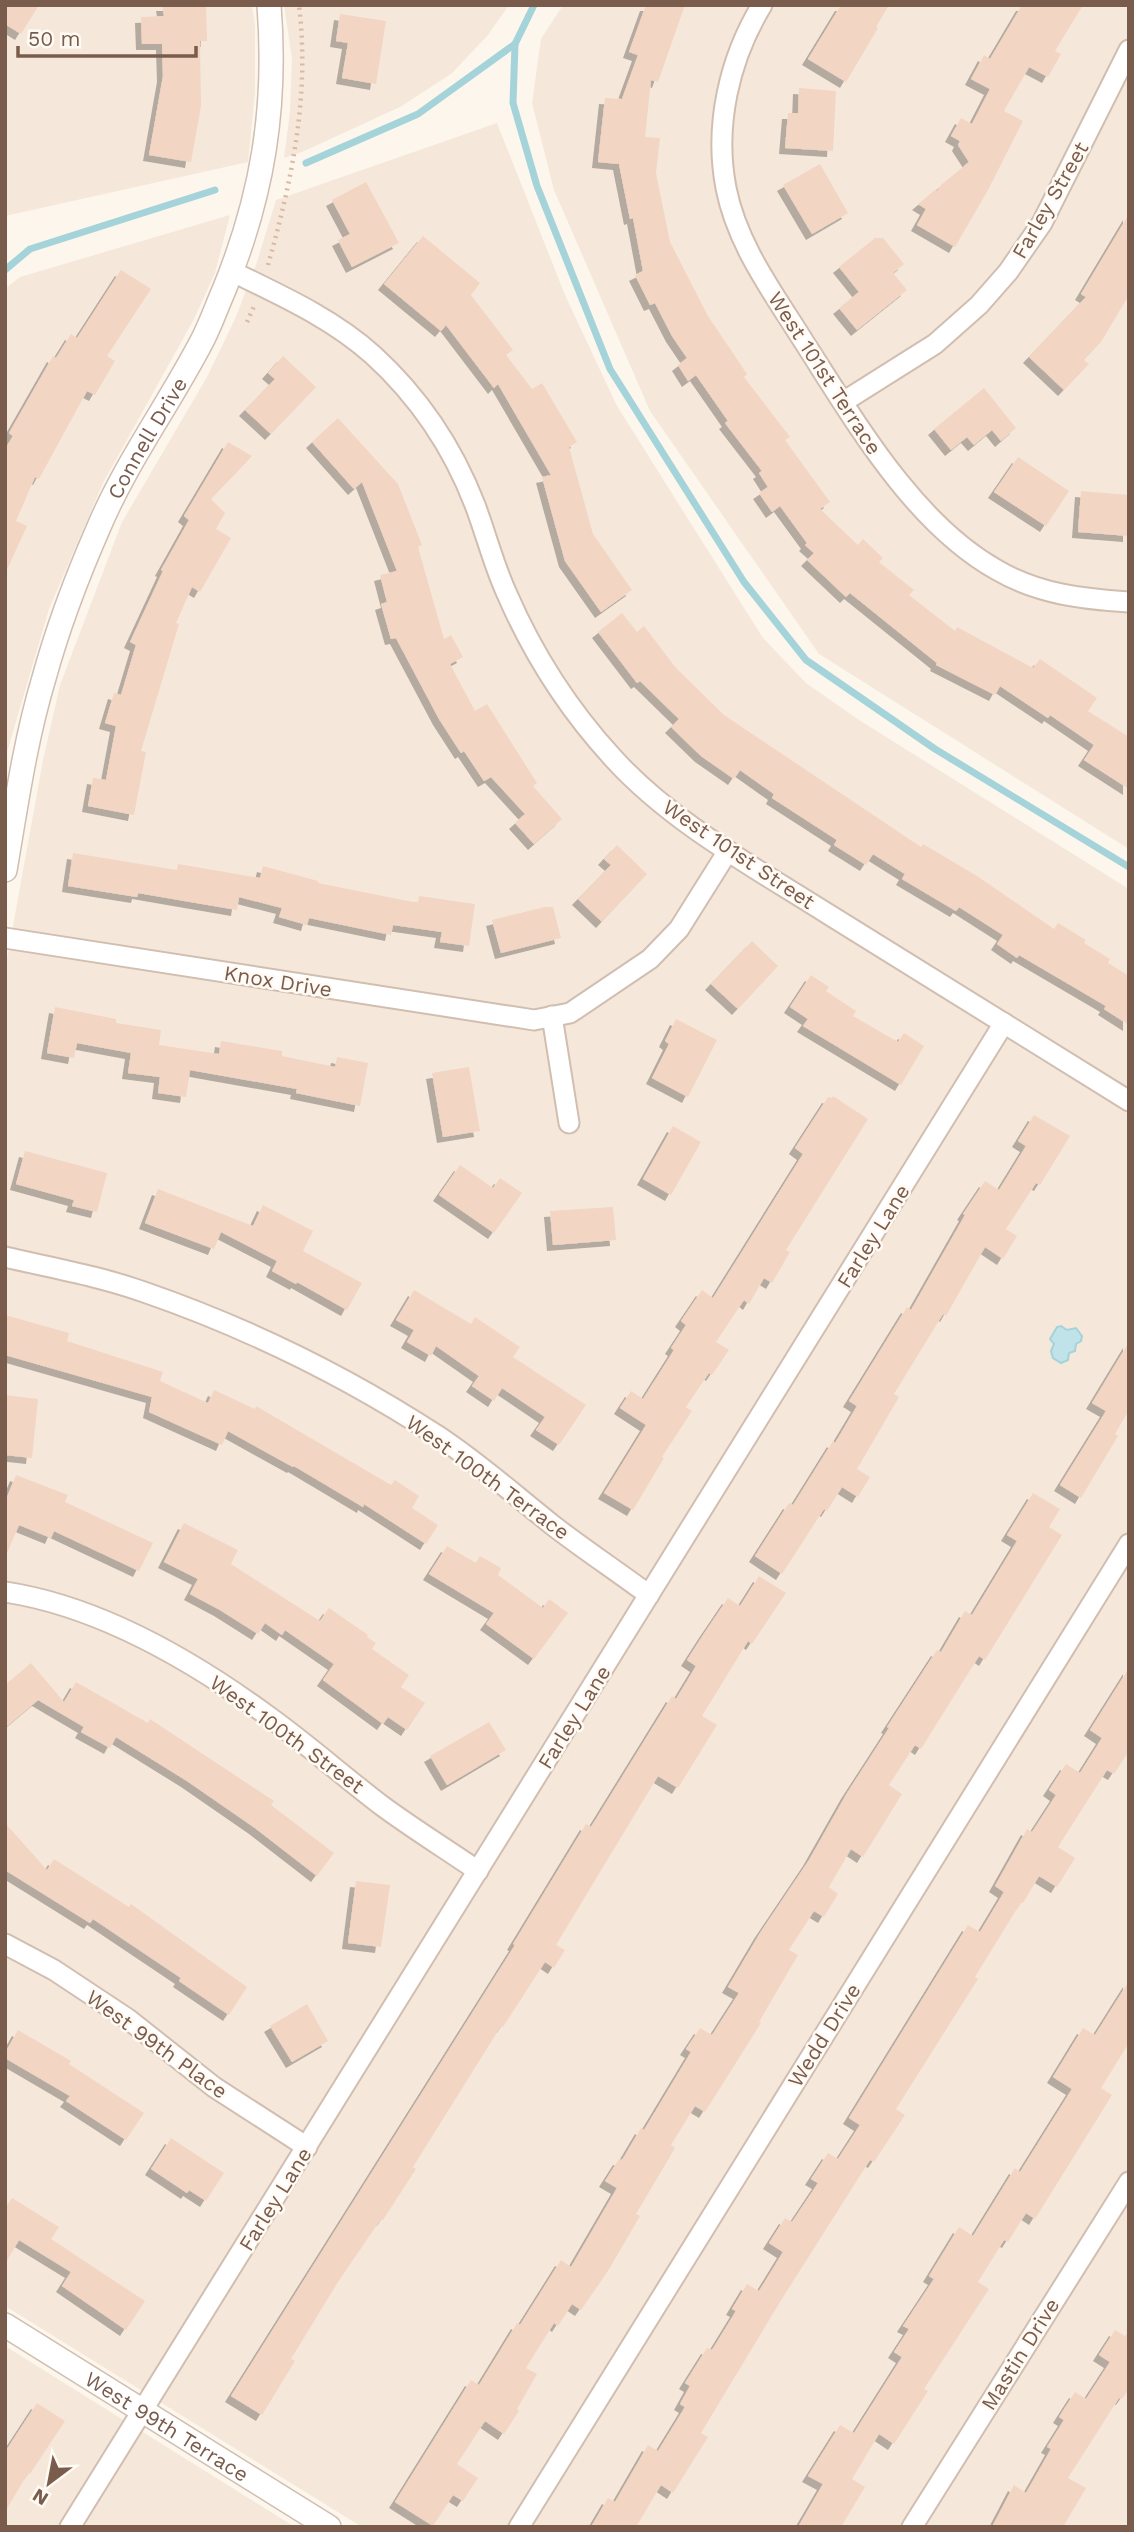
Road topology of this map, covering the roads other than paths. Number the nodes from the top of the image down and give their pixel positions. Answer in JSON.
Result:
{"nodes":[{"id":1,"x":269,"y":5,"type":"edge"},
{"id":2,"x":762,"y":5,"type":"edge"},
{"id":3,"x":1129,"y":50,"type":"edge"},
{"id":4,"x":231,"y":271,"type":"junction"},
{"id":5,"x":843,"y":402,"type":"junction"},
{"id":6,"x":1129,"y":602,"type":"edge"},
{"id":7,"x":727,"y":851,"type":"junction"},
{"id":8,"x":5,"y":870,"type":"edge"},
{"id":9,"x":5,"y":938,"type":"edge"},
{"id":10,"x":552,"y":1016,"type":"junction"},
{"id":11,"x":1004,"y":1023,"type":"junction"},
{"id":12,"x":1129,"y":1101,"type":"edge"},
{"id":13,"x":569,"y":1122,"type":"dead end"},
{"id":14,"x":5,"y":1257,"type":"edge"},
{"id":15,"x":1129,"y":1544,"type":"edge"},
{"id":16,"x":5,"y":1592,"type":"edge"},
{"id":17,"x":649,"y":1595,"type":"junction"},
{"id":18,"x":478,"y":1871,"type":"junction"},
{"id":19,"x":5,"y":1944,"type":"edge"},
{"id":20,"x":307,"y":2147,"type":"junction"},
{"id":21,"x":1129,"y":2182,"type":"edge"},
{"id":22,"x":5,"y":2325,"type":"edge"},
{"id":23,"x":142,"y":2410,"type":"junction"},
{"id":24,"x":70,"y":2527,"type":"edge"},
{"id":25,"x":329,"y":2527,"type":"edge"},
{"id":26,"x":519,"y":2527,"type":"edge"},
{"id":27,"x":912,"y":2527,"type":"edge"}],
"edges":[{"from":1,"to":4,"type":"street","name":"Connell Drive"},
{"from":2,"to":5,"type":"street","name":"West 101st Terrace"},
{"from":3,"to":5,"type":"street","name":"Farley Street"},
{"from":4,"to":7,"type":"street","name":"West 101st Street"},
{"from":4,"to":8,"type":"street","name":"Connell Drive"},
{"from":5,"to":6,"type":"street","name":"West 101st Terrace"},
{"from":7,"to":10,"type":"street","name":"Knox Drive"},
{"from":7,"to":11,"type":"street","name":"West 101st Street"},
{"from":9,"to":10,"type":"street","name":"Knox Drive"},
{"from":10,"to":13,"type":"street"},
{"from":11,"to":12,"type":"street","name":"West 101st Street"},
{"from":11,"to":17,"type":"street","name":"Farley Lane"},
{"from":14,"to":17,"type":"street","name":"West 100th Terrace"},
{"from":15,"to":26,"type":"street","name":"Wedd Drive"},
{"from":16,"to":18,"type":"street","name":"West 100th Street"},
{"from":17,"to":18,"type":"street","name":"Farley Lane"},
{"from":18,"to":20,"type":"street","name":"Farley Lane"},
{"from":19,"to":20,"type":"street","name":"West 99th Place"},
{"from":20,"to":23,"type":"street","name":"Farley Lane"},
{"from":21,"to":27,"type":"street","name":"Mastin Drive"},
{"from":22,"to":23,"type":"street","name":"West 99th Terrace"},
{"from":23,"to":24,"type":"street"},
{"from":23,"to":25,"type":"street","name":"West 99th Terrace"}]}
